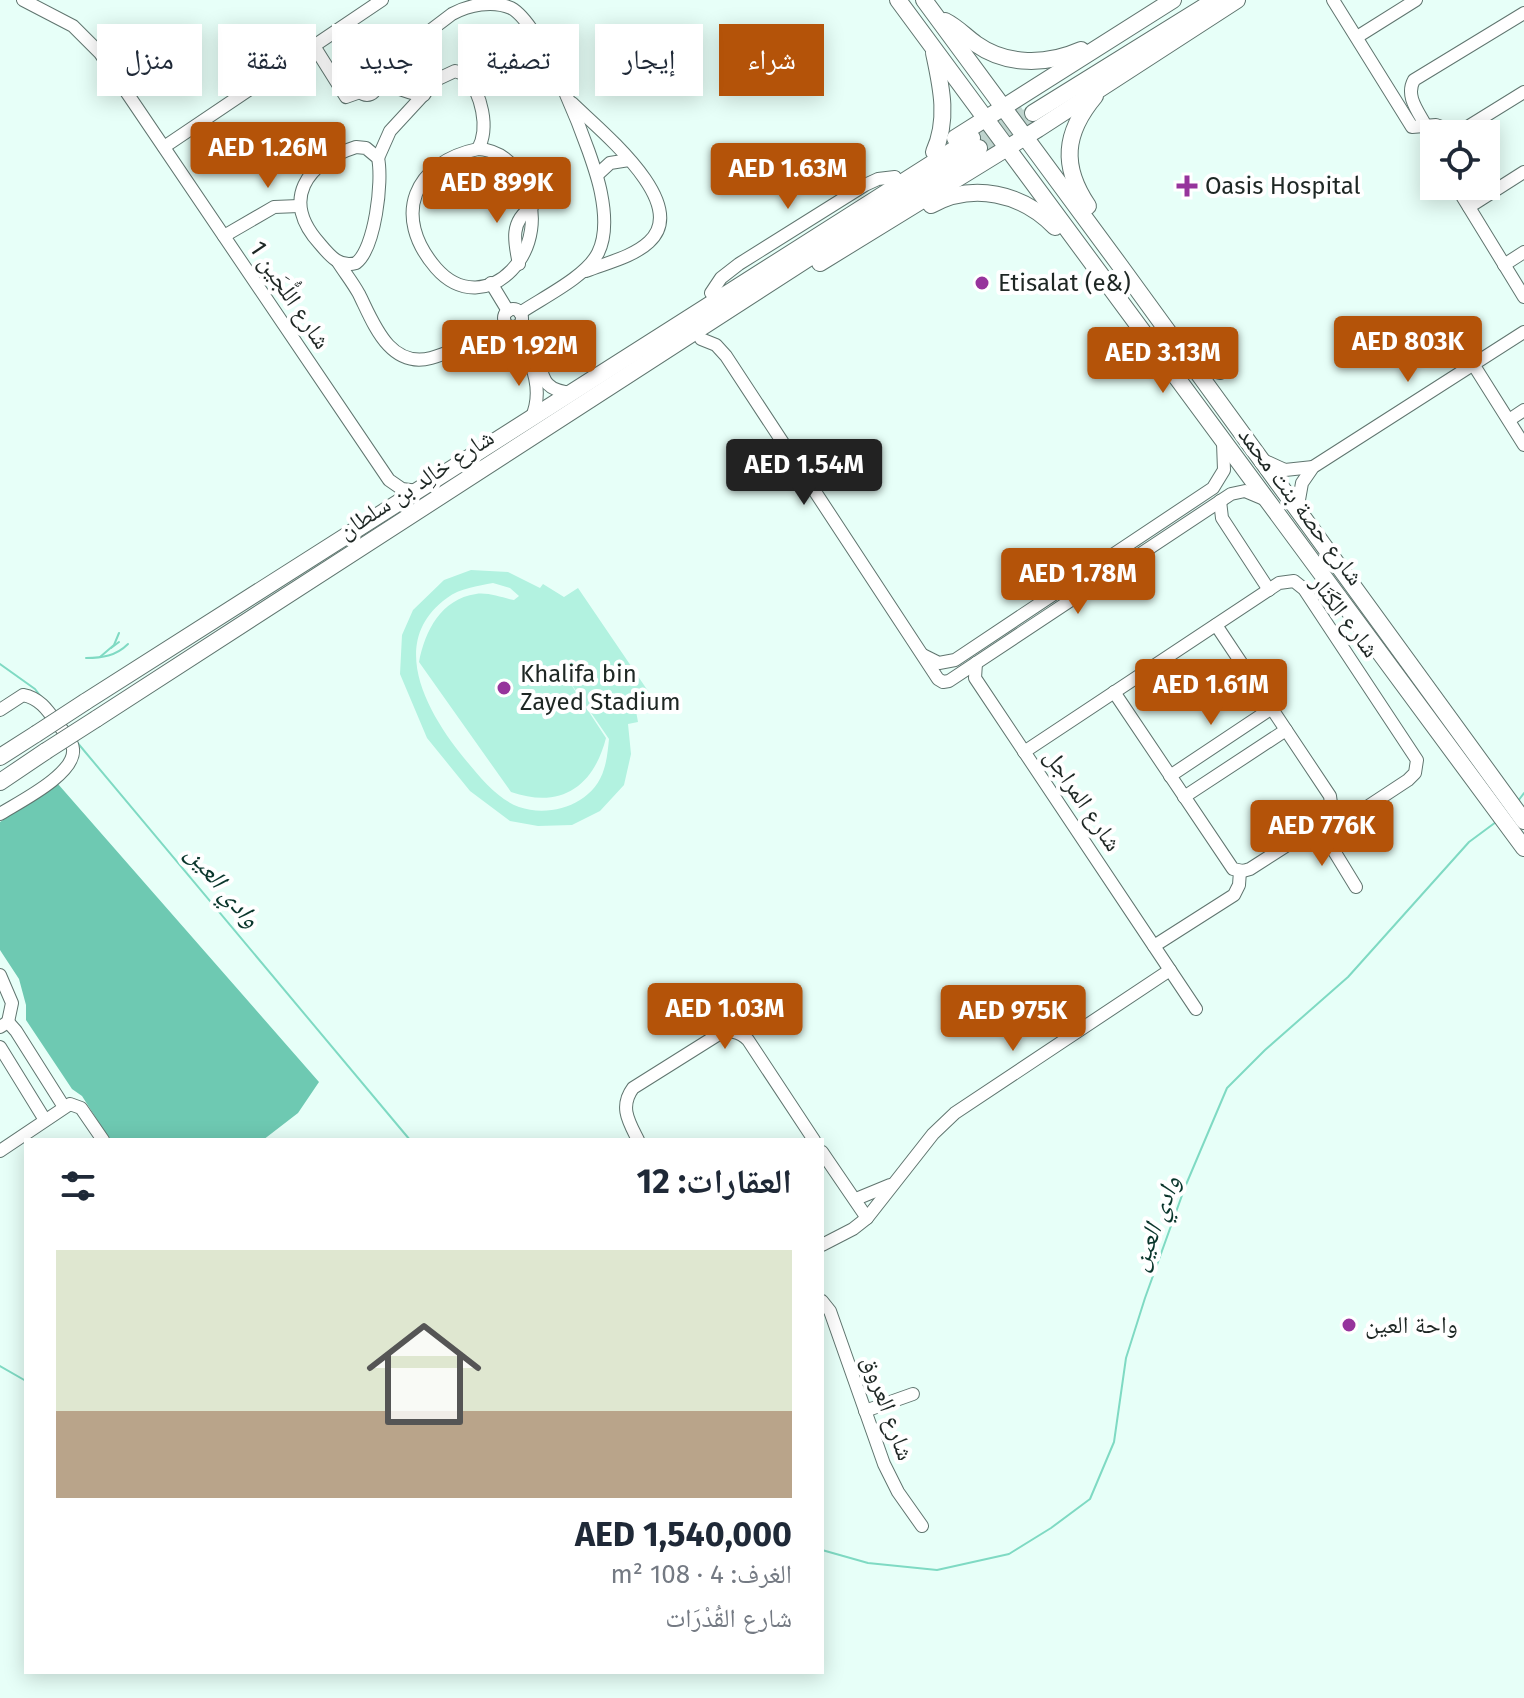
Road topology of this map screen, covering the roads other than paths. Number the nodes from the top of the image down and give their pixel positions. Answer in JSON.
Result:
{"nodes":[{"id":1,"x":23,"y":0,"type":"edge"},
{"id":2,"x":382,"y":0,"type":"edge"},
{"id":3,"x":898,"y":0,"type":"edge"},
{"id":4,"x":924,"y":0,"type":"edge"},
{"id":5,"x":1173,"y":0,"type":"edge"},
{"id":6,"x":1189,"y":0,"type":"edge"},
{"id":7,"x":1215,"y":0,"type":"edge"},
{"id":8,"x":1237,"y":0,"type":"edge"},
{"id":9,"x":1333,"y":0,"type":"edge"},
{"id":10,"x":1416,"y":0,"type":"edge"},
{"id":11,"x":1524,"y":13,"type":"edge"},
{"id":12,"x":938,"y":19,"type":"junction"},
{"id":13,"x":440,"y":24,"type":"edge"},
{"id":14,"x":1116,"y":36,"type":"junction"},
{"id":15,"x":1357,"y":37,"type":"junction"},
{"id":16,"x":316,"y":45,"type":"edge"},
{"id":17,"x":933,"y":47,"type":"junction"},
{"id":18,"x":316,"y":49,"type":"edge"},
{"id":19,"x":332,"y":75,"type":"edge"},
{"id":20,"x":442,"y":76,"type":"edge"},
{"id":21,"x":1108,"y":83,"type":"junction"},
{"id":22,"x":1524,"y":92,"type":"edge"},
{"id":23,"x":240,"y":96,"type":"edge"},
{"id":24,"x":404,"y":96,"type":"edge"},
{"id":25,"x":423,"y":96,"type":"edge"},
{"id":26,"x":567,"y":98,"type":"junction"},
{"id":27,"x":1003,"y":108,"type":"junction"},
{"id":28,"x":406,"y":114,"type":"junction"},
{"id":29,"x":985,"y":119,"type":"junction"},
{"id":30,"x":1423,"y":120,"type":"edge"},
{"id":31,"x":1480,"y":120,"type":"edge"},
{"id":32,"x":595,"y":125,"type":"junction"},
{"id":33,"x":484,"y":127,"type":"junction"},
{"id":34,"x":1420,"y":127,"type":"edge"},
{"id":35,"x":390,"y":131,"type":"junction"},
{"id":36,"x":581,"y":134,"type":"junction"},
{"id":37,"x":1025,"y":137,"type":"junction"},
{"id":38,"x":164,"y":147,"type":"junction"},
{"id":39,"x":356,"y":147,"type":"junction"},
{"id":40,"x":1006,"y":148,"type":"junction"},
{"id":41,"x":478,"y":149,"type":"junction"},
{"id":42,"x":934,"y":152,"type":"junction"},
{"id":43,"x":378,"y":158,"type":"junction"},
{"id":44,"x":504,"y":158,"type":"junction"},
{"id":45,"x":629,"y":160,"type":"junction"},
{"id":46,"x":1524,"y":172,"type":"edge"},
{"id":47,"x":597,"y":175,"type":"junction"},
{"id":48,"x":1465,"y":200,"type":"edge"},
{"id":49,"x":299,"y":206,"type":"junction"},
{"id":50,"x":1469,"y":207,"type":"junction"},
{"id":51,"x":224,"y":236,"type":"junction"},
{"id":52,"x":603,"y":242,"type":"junction"},
{"id":53,"x":1524,"y":252,"type":"edge"},
{"id":54,"x":625,"y":255,"type":"junction"},
{"id":55,"x":830,"y":257,"type":"junction"},
{"id":56,"x":363,"y":258,"type":"junction"},
{"id":57,"x":1087,"y":258,"type":"junction"},
{"id":58,"x":338,"y":262,"type":"junction"},
{"id":59,"x":1504,"y":265,"type":"junction"},
{"id":60,"x":1121,"y":267,"type":"junction"},
{"id":61,"x":579,"y":274,"type":"junction"},
{"id":62,"x":491,"y":283,"type":"junction"},
{"id":63,"x":357,"y":291,"type":"junction"},
{"id":64,"x":1524,"y":297,"type":"edge"},
{"id":65,"x":517,"y":315,"type":"junction"},
{"id":66,"x":508,"y":326,"type":"junction"},
{"id":67,"x":1524,"y":332,"type":"edge"},
{"id":68,"x":665,"y":335,"type":"junction"},
{"id":69,"x":701,"y":339,"type":"junction"},
{"id":70,"x":533,"y":358,"type":"junction"},
{"id":71,"x":1189,"y":361,"type":"junction"},
{"id":72,"x":1473,"y":364,"type":"junction"},
{"id":73,"x":1220,"y":371,"type":"dead end"},
{"id":74,"x":626,"y":376,"type":"junction"},
{"id":75,"x":572,"y":393,"type":"junction"},
{"id":76,"x":1524,"y":410,"type":"edge"},
{"id":77,"x":531,"y":419,"type":"junction"},
{"id":78,"x":1509,"y":420,"type":"junction"},
{"id":79,"x":1222,"y":440,"type":"junction"},
{"id":80,"x":1524,"y":445,"type":"edge"},
{"id":81,"x":1260,"y":459,"type":"junction"},
{"id":82,"x":1313,"y":467,"type":"junction"},
{"id":83,"x":389,"y":480,"type":"junction"},
{"id":84,"x":418,"y":491,"type":"junction"},
{"id":85,"x":1220,"y":501,"type":"junction"},
{"id":86,"x":1267,"y":501,"type":"junction"},
{"id":87,"x":391,"y":509,"type":"junction"},
{"id":88,"x":1204,"y":511,"type":"junction"},
{"id":89,"x":1297,"y":511,"type":"junction"},
{"id":90,"x":1171,"y":516,"type":"junction"},
{"id":91,"x":1222,"y":518,"type":"junction"},
{"id":92,"x":1179,"y":528,"type":"junction"},
{"id":93,"x":1269,"y":590,"type":"junction"},
{"id":94,"x":1216,"y":625,"type":"junction"},
{"id":95,"x":923,"y":655,"type":"junction"},
{"id":96,"x":947,"y":662,"type":"junction"},
{"id":97,"x":976,"y":663,"type":"junction"},
{"id":98,"x":959,"y":674,"type":"junction"},
{"id":99,"x":936,"y":677,"type":"junction"},
{"id":100,"x":975,"y":678,"type":"junction"},
{"id":101,"x":1114,"y":692,"type":"junction"},
{"id":102,"x":1272,"y":708,"type":"junction"},
{"id":103,"x":0,"y":710,"type":"edge"},
{"id":104,"x":1286,"y":730,"type":"junction"},
{"id":105,"x":1024,"y":752,"type":"junction"},
{"id":106,"x":0,"y":757,"type":"edge"},
{"id":107,"x":1470,"y":760,"type":"junction"},
{"id":108,"x":1170,"y":776,"type":"junction"},
{"id":109,"x":0,"y":782,"type":"edge"},
{"id":110,"x":1184,"y":797,"type":"junction"},
{"id":111,"x":0,"y":814,"type":"edge"},
{"id":112,"x":1524,"y":821,"type":"edge"},
{"id":113,"x":1317,"y":831,"type":"junction"},
{"id":114,"x":1524,"y":848,"type":"edge"},
{"id":115,"x":1240,"y":871,"type":"junction"},
{"id":116,"x":1356,"y":887,"type":"dead end"},
{"id":117,"x":1154,"y":946,"type":"junction"},
{"id":118,"x":1170,"y":970,"type":"junction"},
{"id":119,"x":0,"y":975,"type":"edge"},
{"id":120,"x":1196,"y":1009,"type":"dead end"},
{"id":121,"x":4,"y":1025,"type":"edge"},
{"id":122,"x":0,"y":1047,"type":"edge"},
{"id":123,"x":64,"y":1107,"type":"junction"},
{"id":124,"x":45,"y":1120,"type":"junction"},
{"id":125,"x":102,"y":1138,"type":"edge"},
{"id":126,"x":637,"y":1138,"type":"edge"},
{"id":127,"x":813,"y":1138,"type":"edge"},
{"id":128,"x":0,"y":1151,"type":"edge"},
{"id":129,"x":824,"y":1155,"type":"edge"},
{"id":130,"x":897,"y":1181,"type":"junction"},
{"id":131,"x":856,"y":1199,"type":"junction"},
{"id":132,"x":867,"y":1218,"type":"junction"},
{"id":133,"x":824,"y":1244,"type":"edge"},
{"id":134,"x":824,"y":1303,"type":"edge"},
{"id":135,"x":913,"y":1394,"type":"dead end"},
{"id":136,"x":865,"y":1411,"type":"junction"},
{"id":137,"x":922,"y":1526,"type":"dead end"}],
"edges":[{"from":1,"to":38,"type":"street","name":"شارع اللُّجَين 1"},
{"from":2,"to":16,"type":"street"},
{"from":3,"to":17,"type":"main road","name":"شارع حصة بنت محمد"},
{"from":4,"to":12,"type":"main road","name":"شارع حصة بنت محمد"},
{"from":5,"to":14,"type":"main road"},
{"from":6,"to":7,"type":"main road"},
{"from":8,"to":21,"type":"main road"},
{"from":9,"to":15,"type":"street"},
{"from":10,"to":15,"type":"street"},
{"from":11,"to":30,"type":"street"},
{"from":12,"to":14,"type":"main road"},
{"from":12,"to":27,"type":"main road","name":"شارع حصة بنت محمد"},
{"from":13,"to":26,"type":"street"},
{"from":14,"to":27,"type":"main road"},
{"from":15,"to":34,"type":"street"},
{"from":17,"to":29,"type":"main road","name":"شارع حصة بنت محمد"},
{"from":17,"to":42,"type":"main road"},
{"from":18,"to":19,"type":"street"},
{"from":20,"to":33,"type":"street"},
{"from":21,"to":37,"type":"main road"},
{"from":21,"to":60,"type":"main road"},
{"from":22,"to":31,"type":"street"},
{"from":23,"to":38,"type":"street"},
{"from":24,"to":28,"type":"street"},
{"from":25,"to":28,"type":"street"},
{"from":26,"to":32,"type":"street"},
{"from":26,"to":36,"type":"street"},
{"from":27,"to":29,"type":"main road"},
{"from":27,"to":37,"type":"main road","name":"شارع حصة بنت محمد"},
{"from":28,"to":35,"type":"street"},
{"from":29,"to":40,"type":"main road","name":"شارع حصة بنت محمد"},
{"from":29,"to":42,"type":"main road"},
{"from":32,"to":36,"type":"street"},
{"from":32,"to":45,"type":"street"},
{"from":33,"to":41,"type":"street"},
{"from":33,"to":44,"type":"street"},
{"from":35,"to":39,"type":"street"},
{"from":35,"to":43,"type":"street"},
{"from":36,"to":47,"type":"street"},
{"from":37,"to":40,"type":"main road"},
{"from":37,"to":60,"type":"main road","name":"شارع حصة بنت محمد"},
{"from":38,"to":51,"type":"street","name":"شارع اللُّجَين 1"},
{"from":39,"to":43,"type":"street"},
{"from":39,"to":49,"type":"street"},
{"from":40,"to":55,"type":"main road"},
{"from":40,"to":57,"type":"main road","name":"شارع حصة بنت محمد"},
{"from":41,"to":44,"type":"street"},
{"from":41,"to":62,"type":"street"},
{"from":42,"to":68,"type":"main road"},
{"from":43,"to":56,"type":"street"},
{"from":44,"to":62,"type":"street"},
{"from":45,"to":47,"type":"street"},
{"from":45,"to":54,"type":"street"},
{"from":46,"to":50,"type":"street"},
{"from":47,"to":52,"type":"street"},
{"from":48,"to":50,"type":"street"},
{"from":49,"to":51,"type":"street"},
{"from":49,"to":58,"type":"street"},
{"from":50,"to":59,"type":"street"},
{"from":51,"to":83,"type":"street","name":"شارع اللُّجَين 1"},
{"from":52,"to":54,"type":"street"},
{"from":52,"to":61,"type":"street"},
{"from":53,"to":59,"type":"street"},
{"from":54,"to":61,"type":"street"},
{"from":55,"to":57,"type":"main road"},
{"from":55,"to":69,"type":"main road"},
{"from":56,"to":58,"type":"street"},
{"from":56,"to":63,"type":"street"},
{"from":57,"to":79,"type":"main road","name":"شارع حصة بنت محمد"},
{"from":58,"to":63,"type":"street"},
{"from":59,"to":64,"type":"street"},
{"from":60,"to":71,"type":"main road","name":"شارع حصة بنت محمد"},
{"from":61,"to":65,"type":"street"},
{"from":62,"to":65,"type":"street"},
{"from":63,"to":66,"type":"street"},
{"from":65,"to":66,"type":"street"},
{"from":65,"to":70,"type":"street"},
{"from":66,"to":70,"type":"street"},
{"from":67,"to":72,"type":"street"},
{"from":68,"to":74,"type":"main road","name":"شارع خالِد بن سلطان"},
{"from":68,"to":75,"type":"main road","name":"شارع خالِد بن سلطان"},
{"from":69,"to":74,"type":"main road"},
{"from":69,"to":95,"type":"street"},
{"from":70,"to":75,"type":"street"},
{"from":70,"to":77,"type":"street"},
{"from":71,"to":73,"type":"main road"},
{"from":71,"to":81,"type":"main road","name":"شارع حصة بنت محمد"},
{"from":72,"to":78,"type":"street"},
{"from":72,"to":82,"type":"street"},
{"from":74,"to":109,"type":"main road","name":"شارع خالِد بن سلطان","bridge":true},
{"from":75,"to":77,"type":"main road","name":"شارع خالِد بن سلطان"},
{"from":76,"to":78,"type":"street"},
{"from":77,"to":84,"type":"main road","name":"شارع خالِد بن سلطان"},
{"from":78,"to":80,"type":"street"},
{"from":79,"to":86,"type":"main road","name":"شارع حصة بنت محمد"},
{"from":79,"to":90,"type":"street"},
{"from":81,"to":82,"type":"street"},
{"from":81,"to":89,"type":"main road","name":"شارع حصة بنت محمد"},
{"from":82,"to":89,"type":"street"},
{"from":83,"to":84,"type":"street"},
{"from":83,"to":87,"type":"street"},
{"from":84,"to":87,"type":"main road","name":"شارع خالِد بن سلطان"},
{"from":85,"to":86,"type":"street"},
{"from":85,"to":88,"type":"street"},
{"from":85,"to":91,"type":"street"},
{"from":86,"to":107,"type":"main road","name":"شارع حصة بنت محمد"},
{"from":87,"to":106,"type":"main road","name":"شارع خالِد بن سلطان","bridge":true},
{"from":88,"to":91,"type":"street"},
{"from":88,"to":92,"type":"street"},
{"from":89,"to":107,"type":"main road","name":"شارع حصة بنت محمد"},
{"from":90,"to":92,"type":"street"},
{"from":90,"to":96,"type":"street"},
{"from":91,"to":93,"type":"street"},
{"from":92,"to":97,"type":"street"},
{"from":93,"to":94,"type":"street","name":"شارع الكَنَار"},
{"from":93,"to":113,"type":"street","name":"شارع الكَنَار"},
{"from":94,"to":101,"type":"street","name":"شارع الكَنَار"},
{"from":94,"to":102,"type":"street"},
{"from":95,"to":96,"type":"street"},
{"from":95,"to":99,"type":"street"},
{"from":96,"to":98,"type":"street"},
{"from":96,"to":99,"type":"street"},
{"from":97,"to":98,"type":"street"},
{"from":97,"to":100,"type":"street"},
{"from":98,"to":99,"type":"street"},
{"from":98,"to":100,"type":"street"},
{"from":100,"to":105,"type":"street","name":"شارع المراجل"},
{"from":101,"to":105,"type":"street","name":"شارع الكَنَار"},
{"from":101,"to":108,"type":"street"},
{"from":102,"to":104,"type":"street"},
{"from":102,"to":108,"type":"street"},
{"from":103,"to":111,"type":"street"},
{"from":104,"to":110,"type":"street"},
{"from":104,"to":113,"type":"street"},
{"from":105,"to":117,"type":"street","name":"شارع المراجل"},
{"from":107,"to":112,"type":"main road","name":"شارع حصة بنت محمد"},
{"from":107,"to":114,"type":"main road","name":"شارع حصة بنت محمد"},
{"from":108,"to":110,"type":"street"},
{"from":110,"to":115,"type":"street"},
{"from":113,"to":115,"type":"street"},
{"from":113,"to":116,"type":"street"},
{"from":115,"to":117,"type":"street"},
{"from":117,"to":118,"type":"street","name":"شارع المراجل"},
{"from":118,"to":120,"type":"street","name":"شارع المراجل"},
{"from":118,"to":130,"type":"street"},
{"from":119,"to":121,"type":"street"},
{"from":121,"to":123,"type":"street"},
{"from":122,"to":124,"type":"street"},
{"from":123,"to":124,"type":"street"},
{"from":123,"to":125,"type":"street"},
{"from":124,"to":128,"type":"street"},
{"from":126,"to":127,"type":"street"},
{"from":129,"to":131,"type":"street"},
{"from":130,"to":131,"type":"street"},
{"from":130,"to":132,"type":"street"},
{"from":131,"to":132,"type":"street"},
{"from":132,"to":133,"type":"street"},
{"from":134,"to":136,"type":"street","name":"شارع العروق"},
{"from":135,"to":136,"type":"street"},
{"from":136,"to":137,"type":"street","name":"شارع العروق"}]}
